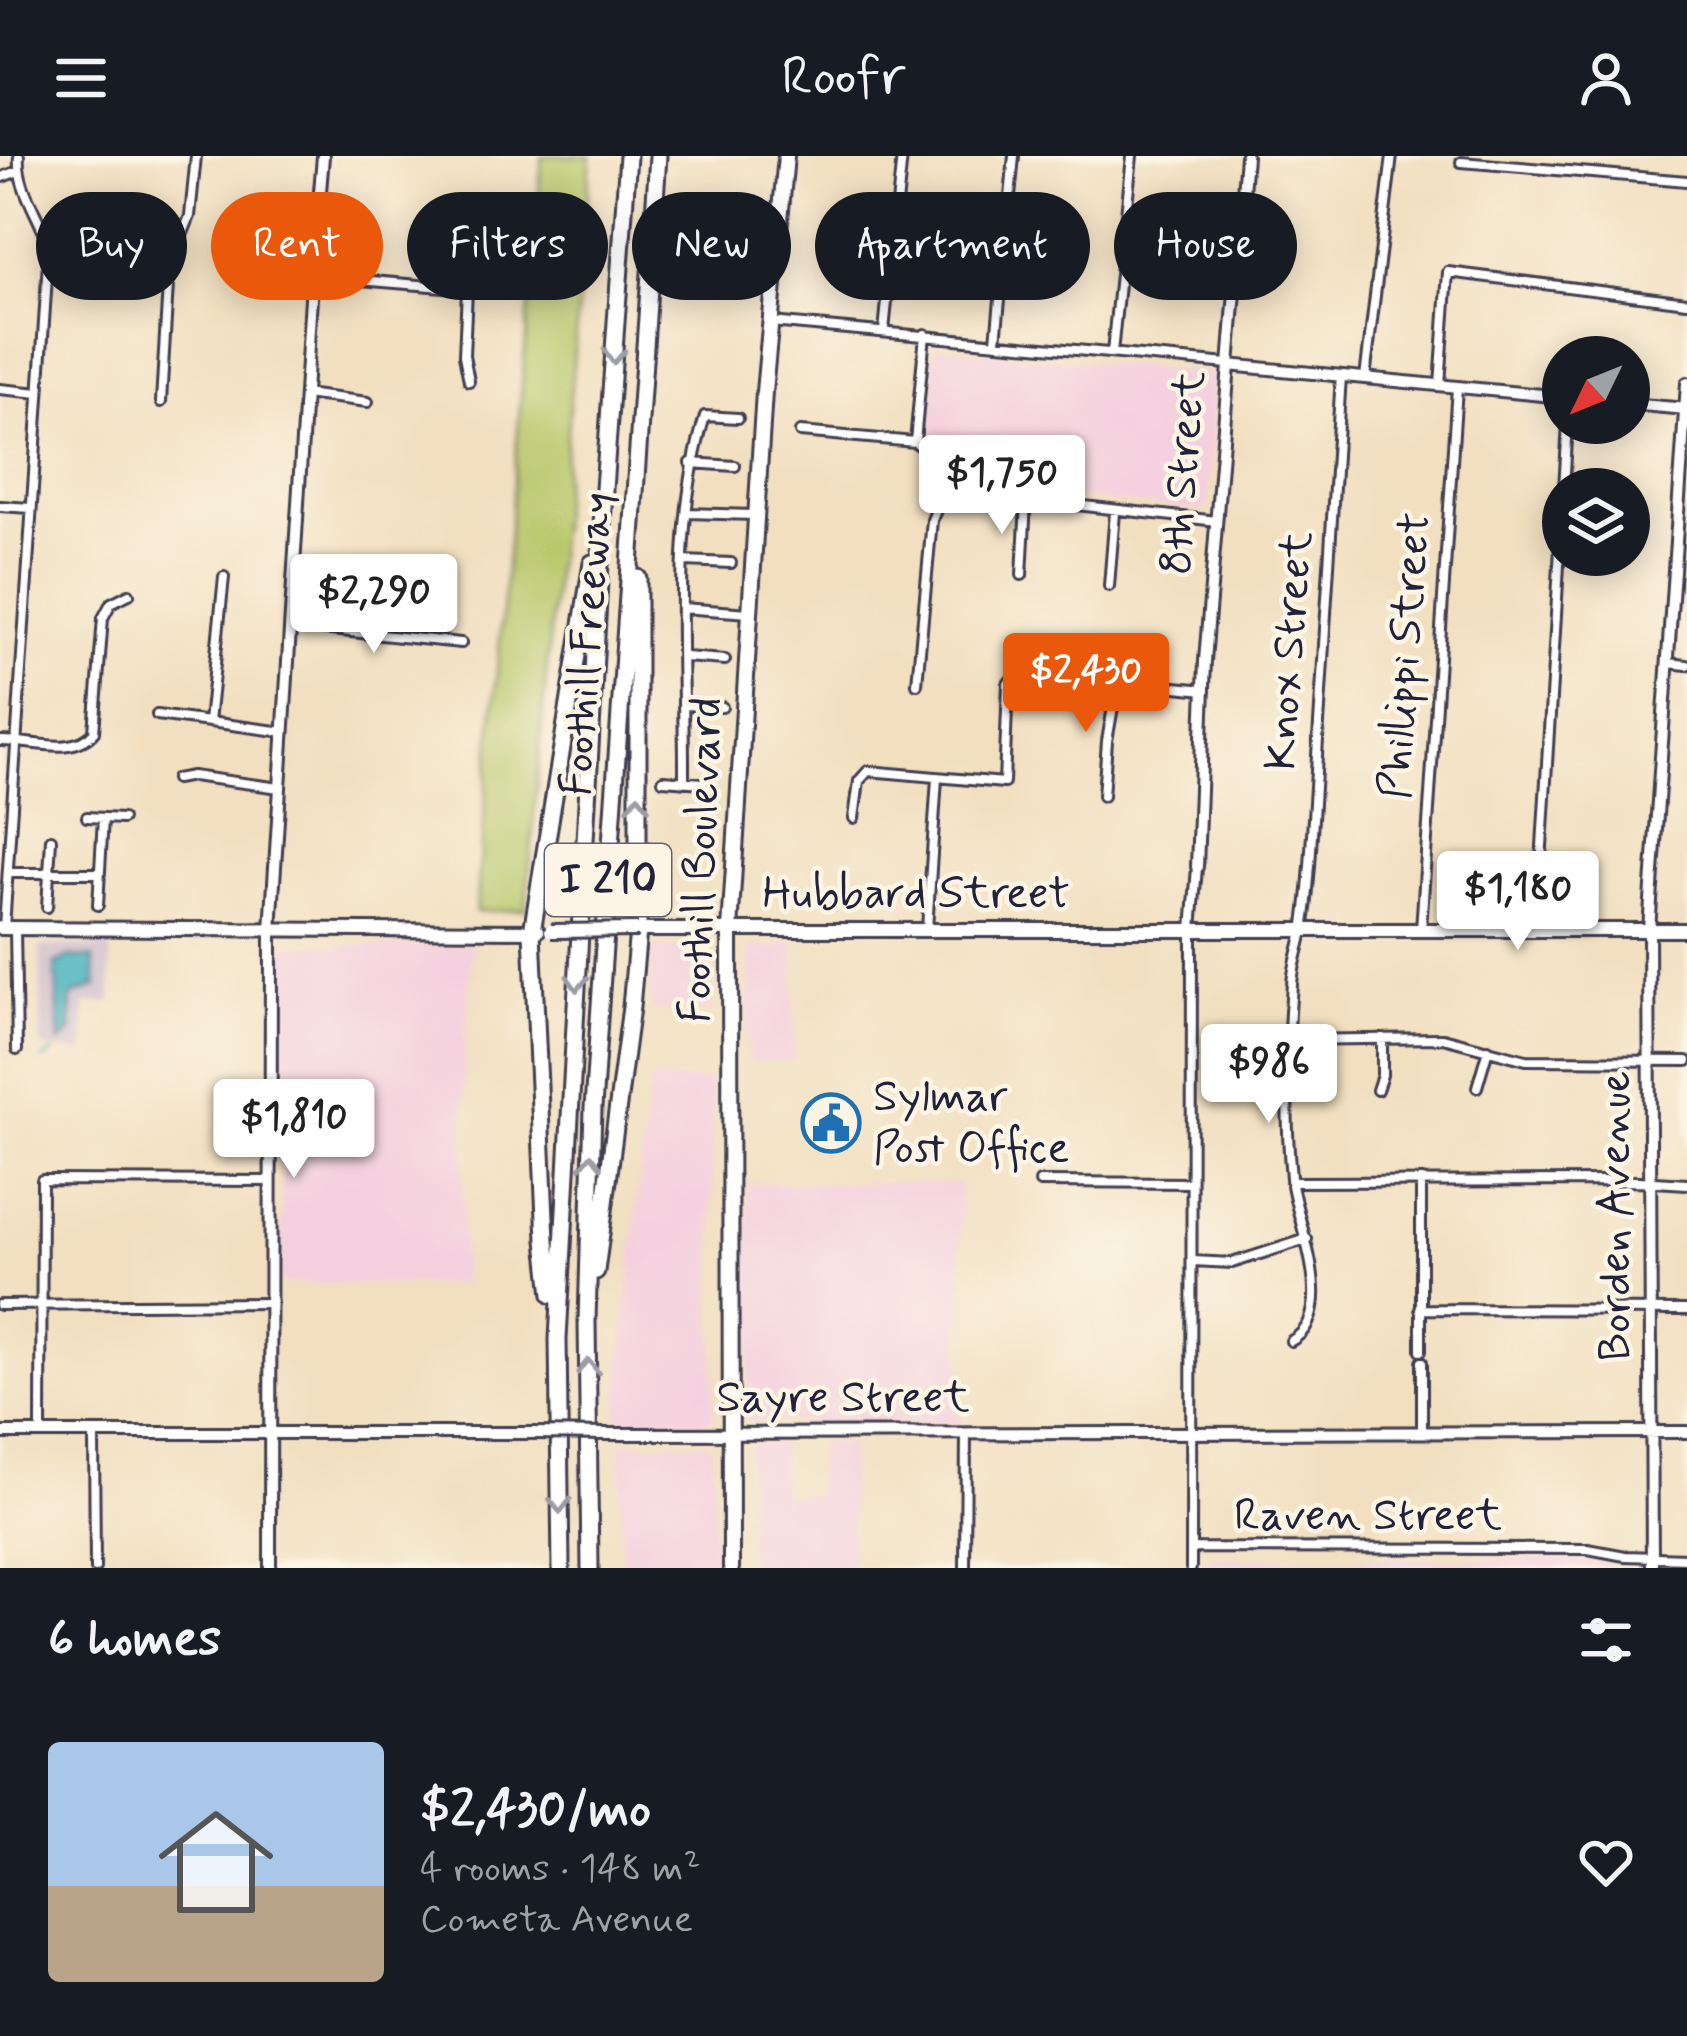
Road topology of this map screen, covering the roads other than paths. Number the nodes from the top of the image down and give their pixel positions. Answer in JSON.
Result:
{"nodes":[{"id":1,"x":19,"y":156,"type":"edge"},
{"id":2,"x":196,"y":156,"type":"edge"},
{"id":3,"x":323,"y":156,"type":"edge"},
{"id":4,"x":628,"y":156,"type":"edge"},
{"id":5,"x":658,"y":156,"type":"edge"},
{"id":6,"x":786,"y":156,"type":"edge"},
{"id":7,"x":902,"y":156,"type":"edge"},
{"id":8,"x":1014,"y":156,"type":"edge"},
{"id":9,"x":1132,"y":156,"type":"edge"},
{"id":10,"x":1246,"y":156,"type":"edge"},
{"id":11,"x":1392,"y":156,"type":"edge"},
{"id":12,"x":1461,"y":162,"type":"dead end"},
{"id":13,"x":18,"y":171,"type":"junction"},
{"id":14,"x":0,"y":178,"type":"edge"},
{"id":15,"x":1687,"y":181,"type":"edge"},
{"id":16,"x":320,"y":192,"type":"edge"},
{"id":17,"x":36,"y":209,"type":"edge"},
{"id":18,"x":187,"y":223,"type":"edge"},
{"id":19,"x":45,"y":300,"type":"edge"},
{"id":20,"x":167,"y":300,"type":"edge"},
{"id":21,"x":310,"y":300,"type":"edge"},
{"id":22,"x":467,"y":300,"type":"edge"},
{"id":23,"x":1687,"y":302,"type":"edge"},
{"id":24,"x":770,"y":322,"type":"junction"},
{"id":25,"x":884,"y":331,"type":"junction"},
{"id":26,"x":925,"y":334,"type":"junction"},
{"id":27,"x":996,"y":341,"type":"junction"},
{"id":28,"x":1112,"y":353,"type":"junction"},
{"id":29,"x":1228,"y":364,"type":"junction"},
{"id":30,"x":1341,"y":376,"type":"junction"},
{"id":31,"x":1365,"y":378,"type":"junction"},
{"id":32,"x":469,"y":381,"type":"dead end"},
{"id":33,"x":1687,"y":383,"type":"edge"},
{"id":34,"x":1440,"y":385,"type":"junction"},
{"id":35,"x":1457,"y":387,"type":"junction"},
{"id":36,"x":0,"y":389,"type":"edge"},
{"id":37,"x":39,"y":393,"type":"junction"},
{"id":38,"x":304,"y":394,"type":"junction"},
{"id":39,"x":1542,"y":395,"type":"edge"},
{"id":40,"x":160,"y":402,"type":"dead end"},
{"id":41,"x":368,"y":402,"type":"dead end"},
{"id":42,"x":1650,"y":406,"type":"edge"},
{"id":43,"x":1685,"y":409,"type":"edge"},
{"id":44,"x":738,"y":418,"type":"dead end"},
{"id":45,"x":800,"y":432,"type":"dead end"},
{"id":46,"x":638,"y":439,"type":"junction"},
{"id":47,"x":916,"y":442,"type":"junction"},
{"id":48,"x":691,"y":463,"type":"junction"},
{"id":49,"x":735,"y":466,"type":"dead end"},
{"id":50,"x":952,"y":471,"type":"junction"},
{"id":51,"x":604,"y":489,"type":"junction"},
{"id":52,"x":1026,"y":502,"type":"junction"},
{"id":53,"x":0,"y":506,"type":"edge"},
{"id":54,"x":31,"y":508,"type":"junction"},
{"id":55,"x":1115,"y":512,"type":"junction"},
{"id":56,"x":687,"y":513,"type":"junction"},
{"id":57,"x":756,"y":515,"type":"junction"},
{"id":58,"x":1216,"y":521,"type":"junction"},
{"id":59,"x":685,"y":561,"type":"junction"},
{"id":60,"x":730,"y":563,"type":"dead end"},
{"id":61,"x":1022,"y":575,"type":"dead end"},
{"id":62,"x":1558,"y":576,"type":"edge"},
{"id":63,"x":224,"y":577,"type":"dead end"},
{"id":64,"x":1109,"y":586,"type":"dead end"},
{"id":65,"x":129,"y":594,"type":"dead end"},
{"id":66,"x":682,"y":608,"type":"junction"},
{"id":67,"x":749,"y":613,"type":"junction"},
{"id":68,"x":291,"y":626,"type":"junction"},
{"id":69,"x":461,"y":643,"type":"dead end"},
{"id":70,"x":685,"y":657,"type":"junction"},
{"id":71,"x":725,"y":660,"type":"dead end"},
{"id":72,"x":1668,"y":663,"type":"junction"},
{"id":73,"x":1687,"y":665,"type":"edge"},
{"id":74,"x":1118,"y":679,"type":"junction"},
{"id":75,"x":917,"y":684,"type":"dead end"},
{"id":76,"x":1205,"y":690,"type":"junction"},
{"id":77,"x":685,"y":705,"type":"junction"},
{"id":78,"x":722,"y":707,"type":"dead end"},
{"id":79,"x":157,"y":715,"type":"dead end"},
{"id":80,"x":209,"y":722,"type":"junction"},
{"id":81,"x":284,"y":732,"type":"junction"},
{"id":82,"x":16,"y":740,"type":"junction"},
{"id":83,"x":0,"y":741,"type":"edge"},
{"id":84,"x":937,"y":778,"type":"junction"},
{"id":85,"x":176,"y":779,"type":"dead end"},
{"id":86,"x":663,"y":780,"type":"dead end"},
{"id":87,"x":684,"y":782,"type":"junction"},
{"id":88,"x":703,"y":783,"type":"dead end"},
{"id":89,"x":280,"y":788,"type":"junction"},
{"id":90,"x":1103,"y":796,"type":"dead end"},
{"id":91,"x":87,"y":817,"type":"dead end"},
{"id":92,"x":103,"y":818,"type":"junction"},
{"id":93,"x":854,"y":818,"type":"dead end"},
{"id":94,"x":122,"y":819,"type":"dead end"},
{"id":95,"x":51,"y":838,"type":"dead end"},
{"id":96,"x":1197,"y":868,"type":"joint"},
{"id":97,"x":10,"y":873,"type":"junction"},
{"id":98,"x":49,"y":873,"type":"junction"},
{"id":99,"x":100,"y":873,"type":"junction"},
{"id":100,"x":5,"y":885,"type":"edge"},
{"id":101,"x":98,"y":905,"type":"dead end"},
{"id":102,"x":47,"y":908,"type":"dead end"},
{"id":103,"x":6,"y":928,"type":"edge"},
{"id":104,"x":927,"y":929,"type":"junction"},
{"id":105,"x":1304,"y":929,"type":"junction"},
{"id":106,"x":1537,"y":929,"type":"junction"},
{"id":107,"x":271,"y":930,"type":"junction"},
{"id":108,"x":638,"y":930,"type":"junction"},
{"id":109,"x":730,"y":930,"type":"junction"},
{"id":110,"x":1192,"y":930,"type":"junction"},
{"id":111,"x":1420,"y":930,"type":"junction"},
{"id":112,"x":1649,"y":930,"type":"junction"},
{"id":113,"x":1687,"y":930,"type":"edge"},
{"id":114,"x":532,"y":932,"type":"junction"},
{"id":115,"x":1382,"y":1038,"type":"junction"},
{"id":116,"x":1289,"y":1040,"type":"junction"},
{"id":117,"x":1488,"y":1049,"type":"junction"},
{"id":118,"x":16,"y":1050,"type":"dead end"},
{"id":119,"x":1652,"y":1061,"type":"junction"},
{"id":120,"x":1687,"y":1061,"type":"edge"},
{"id":121,"x":1477,"y":1087,"type":"dead end"},
{"id":122,"x":1377,"y":1090,"type":"dead end"},
{"id":123,"x":270,"y":1181,"type":"junction"},
{"id":124,"x":1421,"y":1181,"type":"junction"},
{"id":125,"x":1040,"y":1182,"type":"dead end"},
{"id":126,"x":1291,"y":1182,"type":"junction"},
{"id":127,"x":1651,"y":1182,"type":"junction"},
{"id":128,"x":1191,"y":1183,"type":"junction"},
{"id":129,"x":1687,"y":1184,"type":"edge"},
{"id":130,"x":1307,"y":1239,"type":"junction"},
{"id":131,"x":1193,"y":1261,"type":"junction"},
{"id":132,"x":272,"y":1303,"type":"junction"},
{"id":133,"x":0,"y":1305,"type":"edge"},
{"id":134,"x":40,"y":1306,"type":"junction"},
{"id":135,"x":1420,"y":1310,"type":"junction"},
{"id":136,"x":1651,"y":1310,"type":"junction"},
{"id":137,"x":1687,"y":1310,"type":"edge"},
{"id":138,"x":587,"y":1322,"type":"junction"},
{"id":139,"x":558,"y":1339,"type":"junction"},
{"id":140,"x":1291,"y":1341,"type":"dead end"},
{"id":141,"x":1421,"y":1351,"type":"dead end"},
{"id":142,"x":1423,"y":1362,"type":"dead end"},
{"id":143,"x":1191,"y":1430,"type":"junction"},
{"id":144,"x":1422,"y":1431,"type":"junction"},
{"id":145,"x":40,"y":1432,"type":"junction"},
{"id":146,"x":269,"y":1432,"type":"junction"},
{"id":147,"x":1687,"y":1432,"type":"edge"},
{"id":148,"x":0,"y":1433,"type":"edge"},
{"id":149,"x":966,"y":1433,"type":"junction"},
{"id":150,"x":1651,"y":1433,"type":"junction"},
{"id":151,"x":94,"y":1434,"type":"junction"},
{"id":152,"x":731,"y":1435,"type":"junction"},
{"id":153,"x":1192,"y":1548,"type":"junction"},
{"id":154,"x":1687,"y":1558,"type":"edge"},
{"id":155,"x":1652,"y":1563,"type":"edge"},
{"id":156,"x":94,"y":1568,"type":"edge"},
{"id":157,"x":270,"y":1568,"type":"edge"},
{"id":158,"x":560,"y":1568,"type":"edge"},
{"id":159,"x":590,"y":1568,"type":"edge"},
{"id":160,"x":731,"y":1568,"type":"edge"},
{"id":161,"x":965,"y":1568,"type":"edge"},
{"id":162,"x":1192,"y":1568,"type":"edge"}],
"edges":[{"from":1,"to":13,"type":"street"},
{"from":2,"to":18,"type":"street"},
{"from":3,"to":16,"type":"street"},
{"from":4,"to":51,"type":"highway","name":"Foothill Freeway","number":"I 210","one_way":true},
{"from":5,"to":46,"type":"highway","name":"Foothill Freeway","number":"I 210"},
{"from":6,"to":24,"type":"main road","name":"Foothill Boulevard"},
{"from":7,"to":25,"type":"street"},
{"from":8,"to":27,"type":"street"},
{"from":9,"to":28,"type":"street"},
{"from":10,"to":29,"type":"street","name":"8th Street"},
{"from":11,"to":31,"type":"street"},
{"from":12,"to":15,"type":"street"},
{"from":13,"to":14,"type":"street"},
{"from":13,"to":17,"type":"street"},
{"from":19,"to":37,"type":"street"},
{"from":20,"to":40,"type":"street"},
{"from":21,"to":38,"type":"street"},
{"from":22,"to":32,"type":"street"},
{"from":23,"to":34,"type":"street"},
{"from":24,"to":25,"type":"street"},
{"from":24,"to":57,"type":"main road","name":"Foothill Boulevard"},
{"from":25,"to":26,"type":"street"},
{"from":26,"to":27,"type":"street"},
{"from":26,"to":47,"type":"street"},
{"from":27,"to":28,"type":"street"},
{"from":28,"to":29,"type":"street"},
{"from":29,"to":30,"type":"street"},
{"from":29,"to":58,"type":"street","name":"8th Street"},
{"from":30,"to":31,"type":"street"},
{"from":30,"to":105,"type":"street","name":"Knox Street"},
{"from":31,"to":34,"type":"street"},
{"from":33,"to":43,"type":"street","name":"Borden Avenue"},
{"from":34,"to":35,"type":"street"},
{"from":35,"to":39,"type":"street"},
{"from":35,"to":111,"type":"street","name":"Phillippi Street"},
{"from":36,"to":37,"type":"street"},
{"from":37,"to":54,"type":"street"},
{"from":38,"to":41,"type":"street"},
{"from":38,"to":68,"type":"street"},
{"from":42,"to":43,"type":"street"},
{"from":43,"to":72,"type":"street","name":"Borden Avenue"},
{"from":44,"to":48,"type":"street"},
{"from":45,"to":47,"type":"street"},
{"from":108,"to":46,"type":"highway","one_way":true},
{"from":138,"to":46,"type":"highway","name":"Foothill Freeway","number":"I 210","one_way":true},
{"from":47,"to":50,"type":"street"},
{"from":48,"to":49,"type":"street"},
{"from":48,"to":56,"type":"street"},
{"from":50,"to":52,"type":"street"},
{"from":50,"to":75,"type":"street"},
{"from":51,"to":114,"type":"highway"},
{"from":51,"to":139,"type":"highway","name":"Foothill Freeway","number":"I 210","one_way":true},
{"from":52,"to":55,"type":"street"},
{"from":52,"to":61,"type":"street"},
{"from":53,"to":54,"type":"street"},
{"from":54,"to":82,"type":"street"},
{"from":55,"to":58,"type":"street"},
{"from":55,"to":64,"type":"street"},
{"from":56,"to":57,"type":"street"},
{"from":56,"to":59,"type":"street"},
{"from":57,"to":67,"type":"main road","name":"Foothill Boulevard"},
{"from":58,"to":76,"type":"street","name":"8th Street"},
{"from":59,"to":60,"type":"street"},
{"from":59,"to":66,"type":"street"},
{"from":62,"to":106,"type":"street"},
{"from":63,"to":80,"type":"street"},
{"from":65,"to":82,"type":"street"},
{"from":66,"to":67,"type":"street"},
{"from":66,"to":70,"type":"street"},
{"from":67,"to":109,"type":"main road","name":"Foothill Boulevard"},
{"from":68,"to":69,"type":"street"},
{"from":68,"to":81,"type":"street"},
{"from":70,"to":71,"type":"street"},
{"from":70,"to":77,"type":"street"},
{"from":72,"to":73,"type":"street"},
{"from":72,"to":112,"type":"street","name":"Borden Avenue"},
{"from":74,"to":76,"type":"street"},
{"from":74,"to":84,"type":"street"},
{"from":74,"to":90,"type":"street"},
{"from":76,"to":96,"type":"street","name":"8th Street"},
{"from":77,"to":78,"type":"street"},
{"from":77,"to":87,"type":"street"},
{"from":79,"to":80,"type":"street"},
{"from":80,"to":81,"type":"street"},
{"from":81,"to":89,"type":"street"},
{"from":82,"to":83,"type":"street"},
{"from":82,"to":97,"type":"street"},
{"from":84,"to":93,"type":"street"},
{"from":84,"to":104,"type":"street"},
{"from":85,"to":89,"type":"street"},
{"from":86,"to":87,"type":"street"},
{"from":87,"to":88,"type":"street"},
{"from":89,"to":107,"type":"street"},
{"from":91,"to":92,"type":"street"},
{"from":92,"to":94,"type":"street"},
{"from":92,"to":99,"type":"street"},
{"from":95,"to":98,"type":"street"},
{"from":96,"to":110,"type":"street"},
{"from":97,"to":98,"type":"street"},
{"from":97,"to":100,"type":"street"},
{"from":98,"to":99,"type":"street"},
{"from":98,"to":102,"type":"street"},
{"from":99,"to":101,"type":"street"},
{"from":100,"to":103,"type":"street"},
{"from":103,"to":107,"type":"main road","name":"Hubbard Street"},
{"from":103,"to":118,"type":"street"},
{"from":104,"to":109,"type":"main road","name":"Hubbard Street"},
{"from":104,"to":110,"type":"main road","name":"Hubbard Street"},
{"from":105,"to":110,"type":"main road","name":"Hubbard Street"},
{"from":105,"to":111,"type":"main road","name":"Hubbard Street"},
{"from":105,"to":116,"type":"street","name":"Knox Street"},
{"from":106,"to":111,"type":"main road","name":"Hubbard Street"},
{"from":106,"to":112,"type":"main road","name":"Hubbard Street"},
{"from":107,"to":114,"type":"main road","name":"Hubbard Street"},
{"from":107,"to":123,"type":"street"},
{"from":108,"to":109,"type":"main road","name":"Hubbard Street"},
{"from":108,"to":114,"type":"main road","name":"Hubbard Street","bridge":true},
{"from":108,"to":138,"type":"highway"},
{"from":109,"to":152,"type":"main road","name":"Foothill Boulevard"},
{"from":110,"to":128,"type":"street"},
{"from":112,"to":113,"type":"main road","name":"Hubbard Street"},
{"from":112,"to":119,"type":"street","name":"Borden Avenue"},
{"from":114,"to":139,"type":"highway"},
{"from":115,"to":116,"type":"street"},
{"from":115,"to":117,"type":"street"},
{"from":115,"to":122,"type":"street"},
{"from":116,"to":126,"type":"street","name":"Knox Street"},
{"from":117,"to":119,"type":"street"},
{"from":117,"to":121,"type":"street"},
{"from":119,"to":120,"type":"street"},
{"from":119,"to":127,"type":"street","name":"Borden Avenue"},
{"from":123,"to":132,"type":"street"},
{"from":123,"to":134,"type":"street"},
{"from":124,"to":126,"type":"street"},
{"from":124,"to":127,"type":"street"},
{"from":124,"to":135,"type":"street"},
{"from":125,"to":128,"type":"street"},
{"from":126,"to":130,"type":"street","name":"Knox Street"},
{"from":127,"to":129,"type":"street"},
{"from":127,"to":136,"type":"street","name":"Borden Avenue"},
{"from":128,"to":131,"type":"street"},
{"from":130,"to":131,"type":"street"},
{"from":130,"to":140,"type":"street","name":"Knox Street"},
{"from":131,"to":143,"type":"street"},
{"from":132,"to":134,"type":"street"},
{"from":132,"to":146,"type":"street"},
{"from":133,"to":134,"type":"street"},
{"from":134,"to":145,"type":"street"},
{"from":135,"to":136,"type":"street"},
{"from":135,"to":141,"type":"street"},
{"from":136,"to":137,"type":"street"},
{"from":136,"to":150,"type":"street","name":"Borden Avenue"},
{"from":159,"to":138,"type":"highway","name":"Foothill Freeway","number":"I 210","one_way":true},
{"from":139,"to":158,"type":"highway","name":"Foothill Freeway","number":"I 210","one_way":true},
{"from":142,"to":144,"type":"street"},
{"from":143,"to":144,"type":"street","name":"Sayre Street"},
{"from":143,"to":149,"type":"street","name":"Sayre Street"},
{"from":143,"to":153,"type":"street"},
{"from":144,"to":150,"type":"street","name":"Sayre Street"},
{"from":145,"to":148,"type":"street","name":"Sayre Street"},
{"from":145,"to":151,"type":"street","name":"Sayre Street"},
{"from":146,"to":151,"type":"street","name":"Sayre Street"},
{"from":146,"to":152,"type":"street","name":"Sayre Street","bridge":true},
{"from":146,"to":157,"type":"street"},
{"from":147,"to":150,"type":"street","name":"Sayre Street"},
{"from":149,"to":152,"type":"street","name":"Sayre Street"},
{"from":149,"to":161,"type":"street"},
{"from":150,"to":155,"type":"street","name":"Borden Avenue"},
{"from":151,"to":156,"type":"street"},
{"from":152,"to":160,"type":"main road","name":"Foothill Boulevard"},
{"from":153,"to":155,"type":"street","name":"Raven Street"},
{"from":153,"to":162,"type":"street"},
{"from":154,"to":155,"type":"street","name":"Raven Street"}]}
